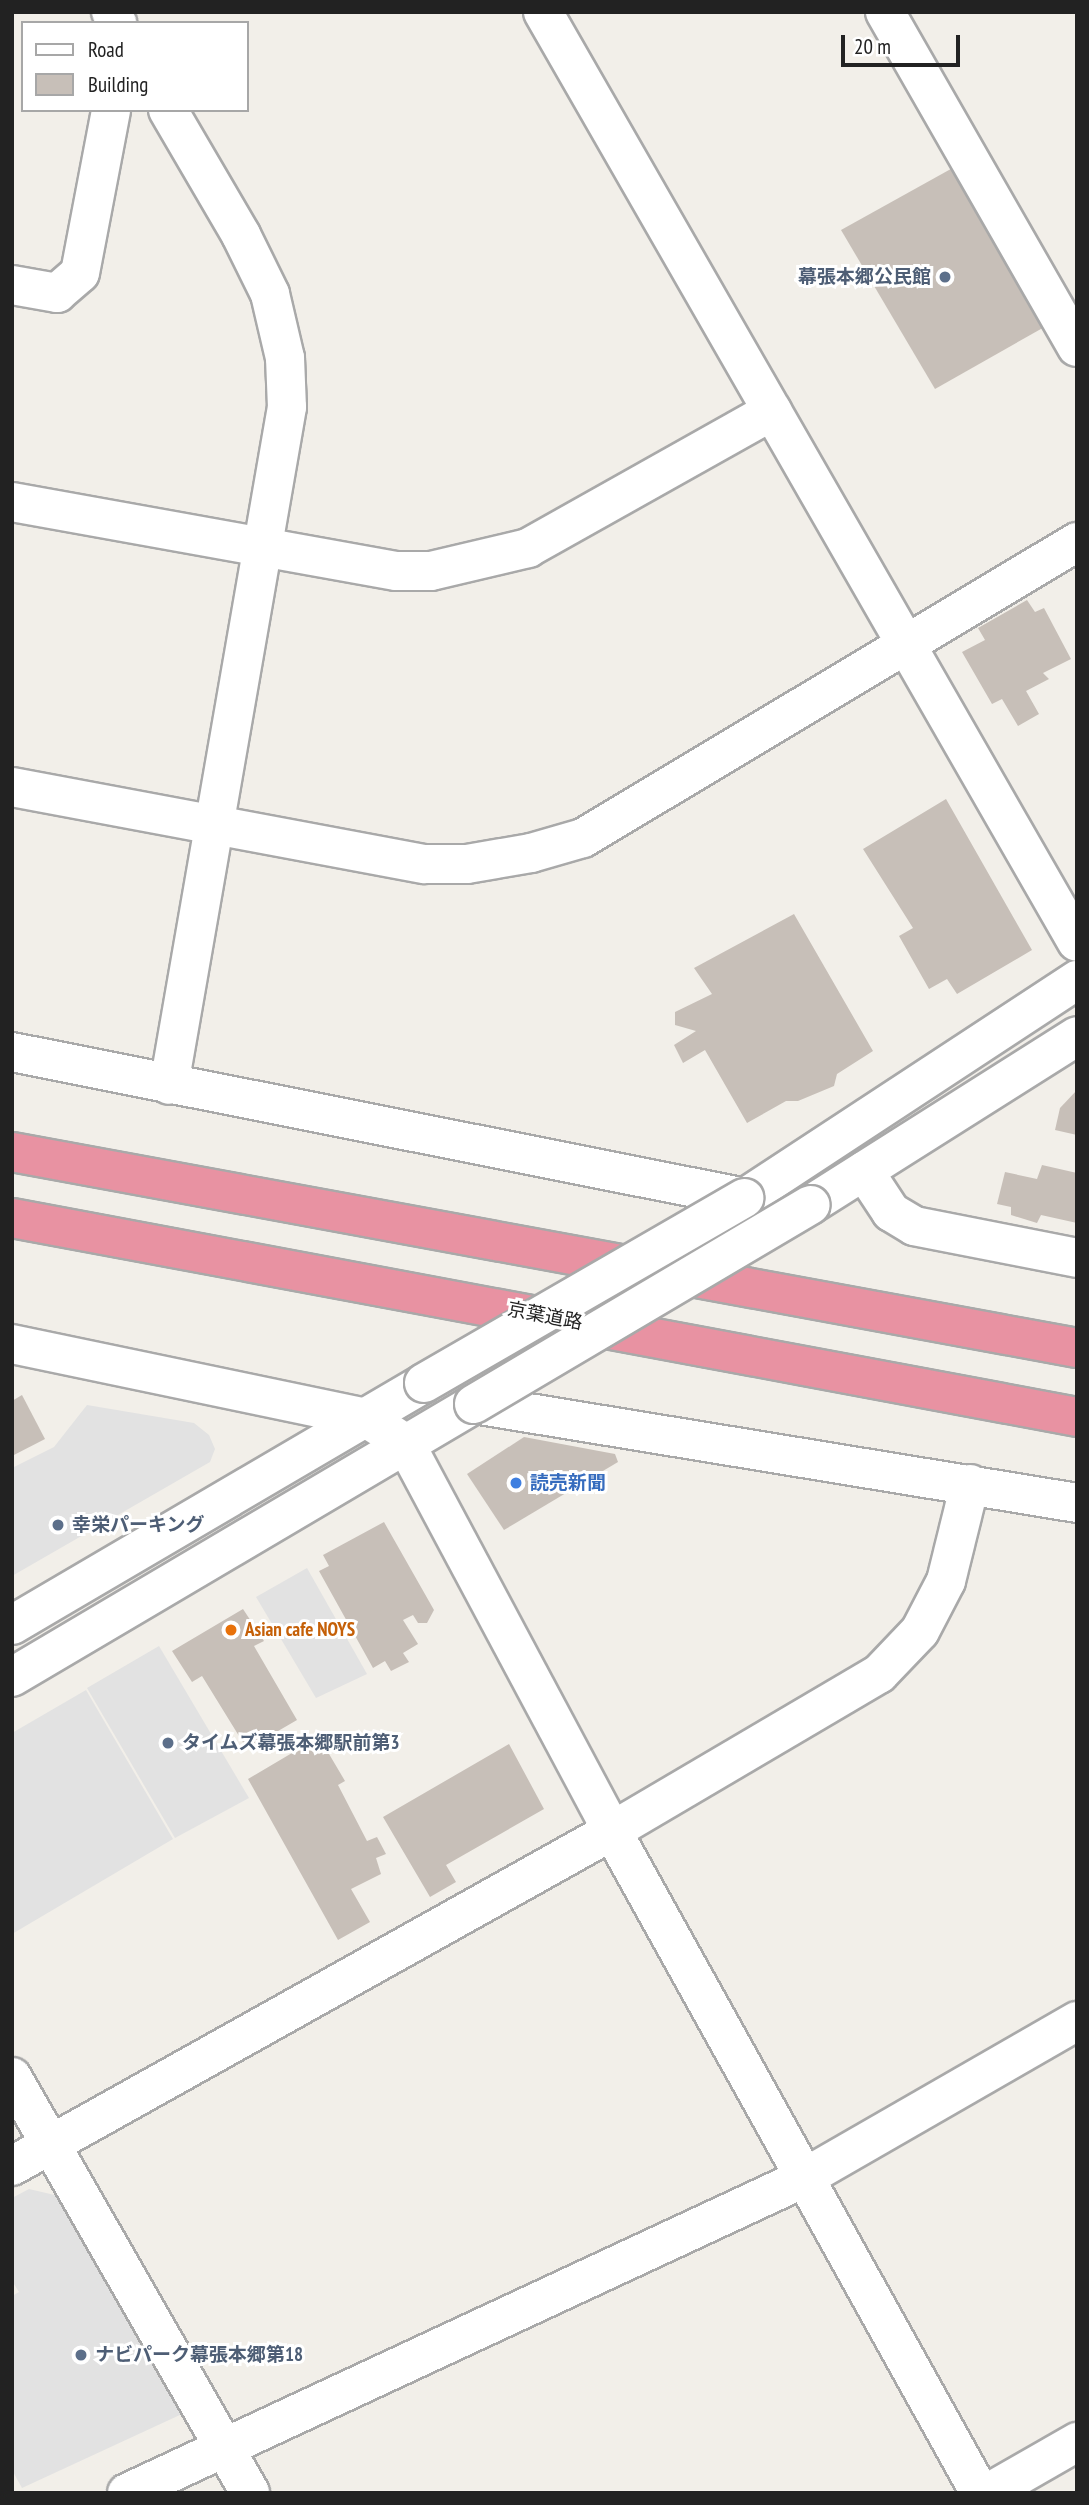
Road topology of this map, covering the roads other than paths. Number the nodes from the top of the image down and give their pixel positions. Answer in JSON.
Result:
{"nodes":[{"id":1,"x":543,"y":12,"type":"edge"},
{"id":2,"x":885,"y":12,"type":"edge"},
{"id":3,"x":111,"y":112,"type":"edge"},
{"id":4,"x":169,"y":112,"type":"edge"},
{"id":5,"x":12,"y":285,"type":"edge"},
{"id":6,"x":1077,"y":347,"type":"edge"},
{"id":7,"x":772,"y":411,"type":"junction"},
{"id":8,"x":12,"y":502,"type":"edge"},
{"id":9,"x":1077,"y":542,"type":"edge"},
{"id":10,"x":266,"y":547,"type":"junction"},
{"id":11,"x":905,"y":643,"type":"junction"},
{"id":12,"x":12,"y":787,"type":"edge"},
{"id":13,"x":214,"y":823,"type":"junction"},
{"id":14,"x":1077,"y":942,"type":"edge"},
{"id":15,"x":1077,"y":980,"type":"edge"},
{"id":16,"x":1077,"y":1036,"type":"edge"},
{"id":17,"x":12,"y":1052,"type":"edge"},
{"id":18,"x":169,"y":1085,"type":"junction"},
{"id":19,"x":12,"y":1153,"type":"edge"},
{"id":20,"x":863,"y":1171,"type":"junction"},
{"id":21,"x":745,"y":1198,"type":"junction"},
{"id":22,"x":12,"y":1218,"type":"edge"},
{"id":23,"x":1077,"y":1258,"type":"edge"},
{"id":24,"x":12,"y":1344,"type":"edge"},
{"id":25,"x":1077,"y":1348,"type":"edge"},
{"id":26,"x":474,"y":1404,"type":"junction"},
{"id":27,"x":1077,"y":1417,"type":"edge"},
{"id":28,"x":366,"y":1418,"type":"junction"},
{"id":29,"x":405,"y":1443,"type":"junction"},
{"id":30,"x":970,"y":1484,"type":"junction"},
{"id":31,"x":1077,"y":1503,"type":"edge"},
{"id":32,"x":12,"y":1625,"type":"edge"},
{"id":33,"x":12,"y":1677,"type":"edge"},
{"id":34,"x":612,"y":1831,"type":"junction"},
{"id":35,"x":1077,"y":2021,"type":"edge"},
{"id":36,"x":12,"y":2077,"type":"edge"},
{"id":37,"x":51,"y":2143,"type":"junction"},
{"id":38,"x":12,"y":2166,"type":"edge"},
{"id":39,"x":804,"y":2178,"type":"junction"},
{"id":40,"x":1077,"y":2442,"type":"edge"},
{"id":41,"x":225,"y":2449,"type":"junction"},
{"id":42,"x":127,"y":2493,"type":"edge"},
{"id":43,"x":250,"y":2493,"type":"edge"},
{"id":44,"x":980,"y":2493,"type":"edge"},
{"id":45,"x":988,"y":2493,"type":"edge"}],
"edges":[{"from":1,"to":7,"type":"street"},
{"from":2,"to":6,"type":"street"},
{"from":3,"to":5,"type":"street"},
{"from":4,"to":10,"type":"street"},
{"from":7,"to":10,"type":"street"},
{"from":7,"to":11,"type":"street"},
{"from":8,"to":10,"type":"street"},
{"from":9,"to":11,"type":"street"},
{"from":10,"to":13,"type":"street"},
{"from":11,"to":13,"type":"street"},
{"from":11,"to":14,"type":"street"},
{"from":12,"to":13,"type":"street"},
{"from":13,"to":18,"type":"street"},
{"from":15,"to":21,"type":"street"},
{"from":16,"to":20,"type":"street"},
{"from":17,"to":18,"type":"street"},
{"from":18,"to":21,"type":"street"},
{"from":19,"to":25,"type":"highway"},
{"from":20,"to":23,"type":"street"},
{"from":20,"to":26,"type":"street","bridge":true},
{"from":21,"to":28,"type":"street","bridge":true},
{"from":22,"to":27,"type":"highway","name":"京葉道路"},
{"from":24,"to":28,"type":"street"},
{"from":26,"to":29,"type":"street"},
{"from":26,"to":30,"type":"street"},
{"from":28,"to":29,"type":"street"},
{"from":28,"to":32,"type":"street"},
{"from":29,"to":33,"type":"street"},
{"from":29,"to":34,"type":"street"},
{"from":30,"to":31,"type":"street"},
{"from":30,"to":34,"type":"street"},
{"from":34,"to":37,"type":"street"},
{"from":34,"to":39,"type":"street"},
{"from":35,"to":39,"type":"street"},
{"from":36,"to":37,"type":"street"},
{"from":37,"to":38,"type":"street"},
{"from":37,"to":41,"type":"street"},
{"from":39,"to":41,"type":"street"},
{"from":39,"to":44,"type":"street"},
{"from":40,"to":45,"type":"street"},
{"from":41,"to":42,"type":"street"},
{"from":41,"to":43,"type":"street"}]}
